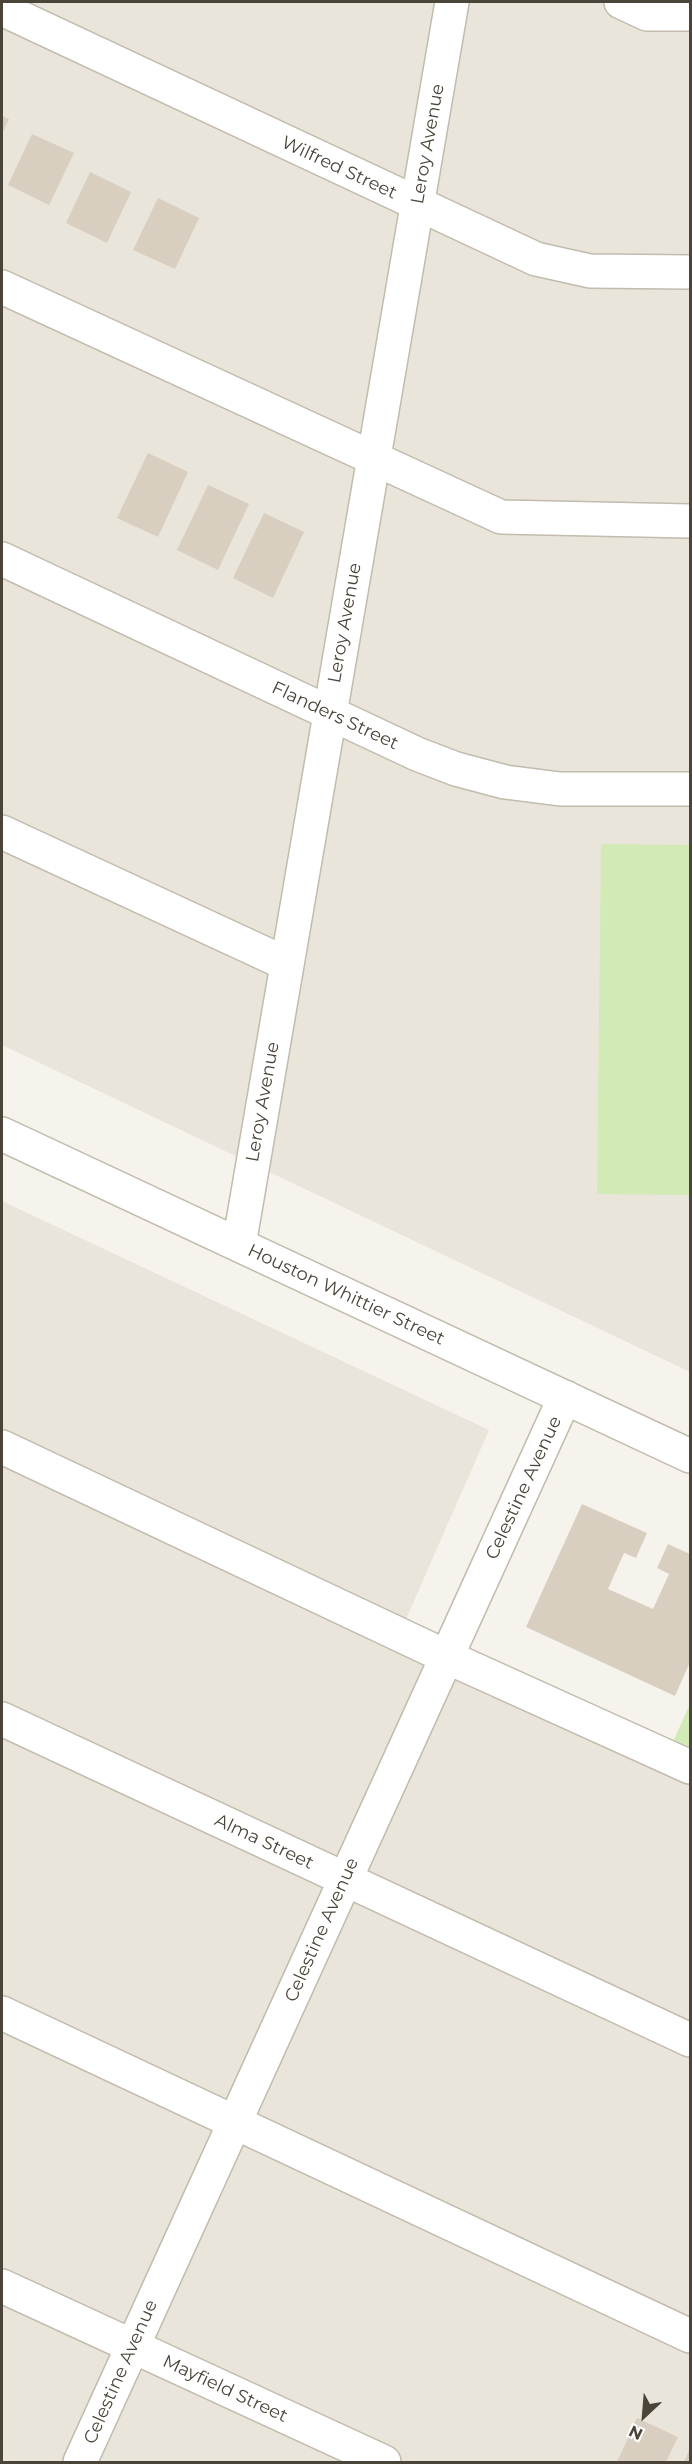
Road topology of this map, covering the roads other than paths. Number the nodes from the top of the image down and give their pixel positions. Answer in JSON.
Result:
{"nodes":[{"id":1,"x":452,"y":2,"type":"edge"},
{"id":2,"x":621,"y":2,"type":"edge"},
{"id":3,"x":2,"y":9,"type":"edge"},
{"id":4,"x":690,"y":14,"type":"edge"},
{"id":5,"x":417,"y":204,"type":"junction"},
{"id":6,"x":690,"y":272,"type":"edge"},
{"id":7,"x":2,"y":287,"type":"edge"},
{"id":8,"x":373,"y":459,"type":"junction"},
{"id":9,"x":690,"y":521,"type":"edge"},
{"id":10,"x":2,"y":559,"type":"edge"},
{"id":11,"x":330,"y":714,"type":"junction"},
{"id":12,"x":690,"y":789,"type":"edge"},
{"id":13,"x":2,"y":832,"type":"edge"},
{"id":14,"x":287,"y":964,"type":"junction"},
{"id":15,"x":2,"y":1134,"type":"edge"},
{"id":16,"x":239,"y":1245,"type":"junction"},
{"id":17,"x":565,"y":1397,"type":"junction"},
{"id":18,"x":2,"y":1447,"type":"edge"},
{"id":19,"x":690,"y":1456,"type":"edge"},
{"id":20,"x":447,"y":1656,"type":"junction"},
{"id":21,"x":2,"y":1719,"type":"edge"},
{"id":22,"x":690,"y":1767,"type":"edge"},
{"id":23,"x":345,"y":1880,"type":"junction"},
{"id":24,"x":2,"y":2013,"type":"edge"},
{"id":25,"x":690,"y":2040,"type":"edge"},
{"id":26,"x":234,"y":2124,"type":"junction"},
{"id":27,"x":2,"y":2286,"type":"edge"},
{"id":28,"x":690,"y":2336,"type":"edge"},
{"id":29,"x":133,"y":2346,"type":"junction"},
{"id":30,"x":80,"y":2463,"type":"edge"},
{"id":31,"x":384,"y":2463,"type":"edge"}],
"edges":[{"from":1,"to":5,"type":"street","name":"Leroy Avenue"},
{"from":2,"to":4,"type":"street"},
{"from":3,"to":5,"type":"street","name":"Wilfred Street"},
{"from":5,"to":6,"type":"street","name":"Wilfred Street"},
{"from":5,"to":8,"type":"street","name":"Leroy Avenue"},
{"from":7,"to":8,"type":"street"},
{"from":8,"to":9,"type":"street"},
{"from":8,"to":11,"type":"street","name":"Leroy Avenue"},
{"from":10,"to":11,"type":"street","name":"Flanders Street"},
{"from":11,"to":12,"type":"street","name":"Flanders Street"},
{"from":11,"to":14,"type":"street","name":"Leroy Avenue"},
{"from":13,"to":14,"type":"street"},
{"from":14,"to":16,"type":"street","name":"Leroy Avenue"},
{"from":15,"to":16,"type":"street","name":"Houston Whittier Street"},
{"from":16,"to":17,"type":"street","name":"Houston Whittier Street"},
{"from":17,"to":19,"type":"street","name":"Houston Whittier Street"},
{"from":17,"to":20,"type":"street","name":"Celestine Avenue"},
{"from":18,"to":20,"type":"street"},
{"from":20,"to":22,"type":"street"},
{"from":20,"to":23,"type":"street","name":"Celestine Avenue"},
{"from":21,"to":23,"type":"street","name":"Alma Street"},
{"from":23,"to":25,"type":"street","name":"Alma Street"},
{"from":23,"to":26,"type":"street","name":"Celestine Avenue"},
{"from":24,"to":26,"type":"street"},
{"from":26,"to":28,"type":"street"},
{"from":26,"to":29,"type":"street","name":"Celestine Avenue"},
{"from":27,"to":29,"type":"street","name":"Mayfield Street"},
{"from":29,"to":30,"type":"street","name":"Celestine Avenue"},
{"from":29,"to":31,"type":"street","name":"Mayfield Street"}]}
